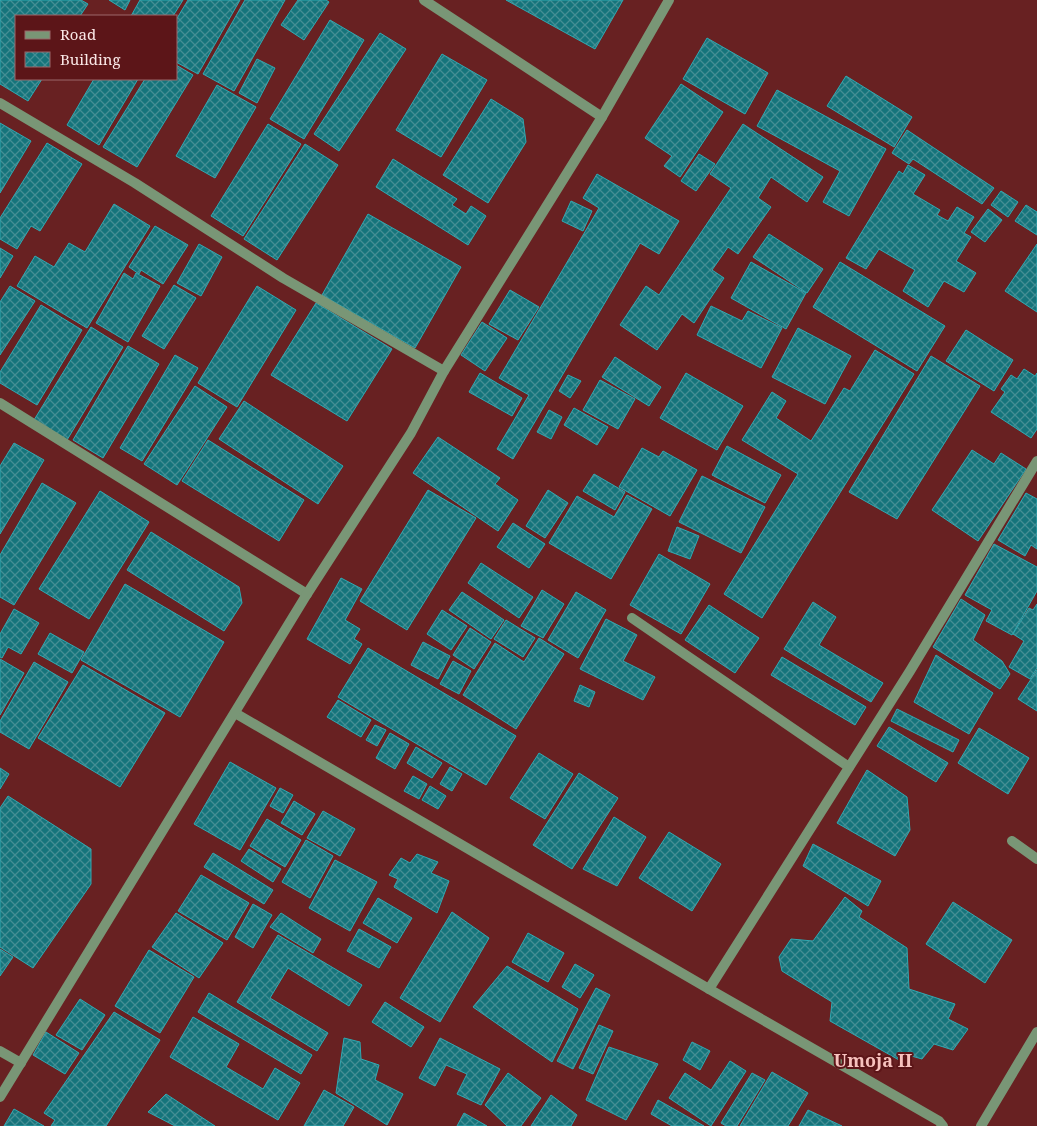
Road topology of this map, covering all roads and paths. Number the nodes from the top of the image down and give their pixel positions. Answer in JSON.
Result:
{"nodes":[{"id":1,"x":424,"y":0,"type":"edge"},
{"id":2,"x":669,"y":0,"type":"edge"},
{"id":3,"x":0,"y":103,"type":"edge"},
{"id":4,"x":602,"y":117,"type":"junction"},
{"id":5,"x":444,"y":371,"type":"junction"},
{"id":6,"x":0,"y":403,"type":"edge"},
{"id":7,"x":1037,"y":461,"type":"edge"},
{"id":8,"x":307,"y":594,"type":"junction"},
{"id":9,"x":632,"y":618,"type":"dead end"},
{"id":10,"x":235,"y":713,"type":"junction"},
{"id":11,"x":849,"y":768,"type":"junction"},
{"id":12,"x":1012,"y":841,"type":"dead end"},
{"id":13,"x":1037,"y":859,"type":"edge"},
{"id":14,"x":709,"y":989,"type":"junction"},
{"id":15,"x":1037,"y":1032,"type":"edge"},
{"id":16,"x":0,"y":1051,"type":"edge"},
{"id":17,"x":21,"y":1063,"type":"junction"},
{"id":18,"x":0,"y":1097,"type":"edge"},
{"id":19,"x":943,"y":1126,"type":"edge"},
{"id":20,"x":981,"y":1126,"type":"edge"}],
"edges":[{"from":1,"to":4,"type":"street"},
{"from":2,"to":4,"type":"street"},
{"from":3,"to":5,"type":"street"},
{"from":4,"to":5,"type":"street"},
{"from":5,"to":8,"type":"street"},
{"from":6,"to":8,"type":"street"},
{"from":7,"to":11,"type":"street"},
{"from":8,"to":10,"type":"street"},
{"from":9,"to":11,"type":"street"},
{"from":10,"to":14,"type":"street"},
{"from":10,"to":17,"type":"street"},
{"from":11,"to":14,"type":"street"},
{"from":12,"to":13,"type":"street"},
{"from":14,"to":19,"type":"street"},
{"from":15,"to":20,"type":"street"},
{"from":16,"to":17,"type":"street"},
{"from":17,"to":18,"type":"street"}]}
